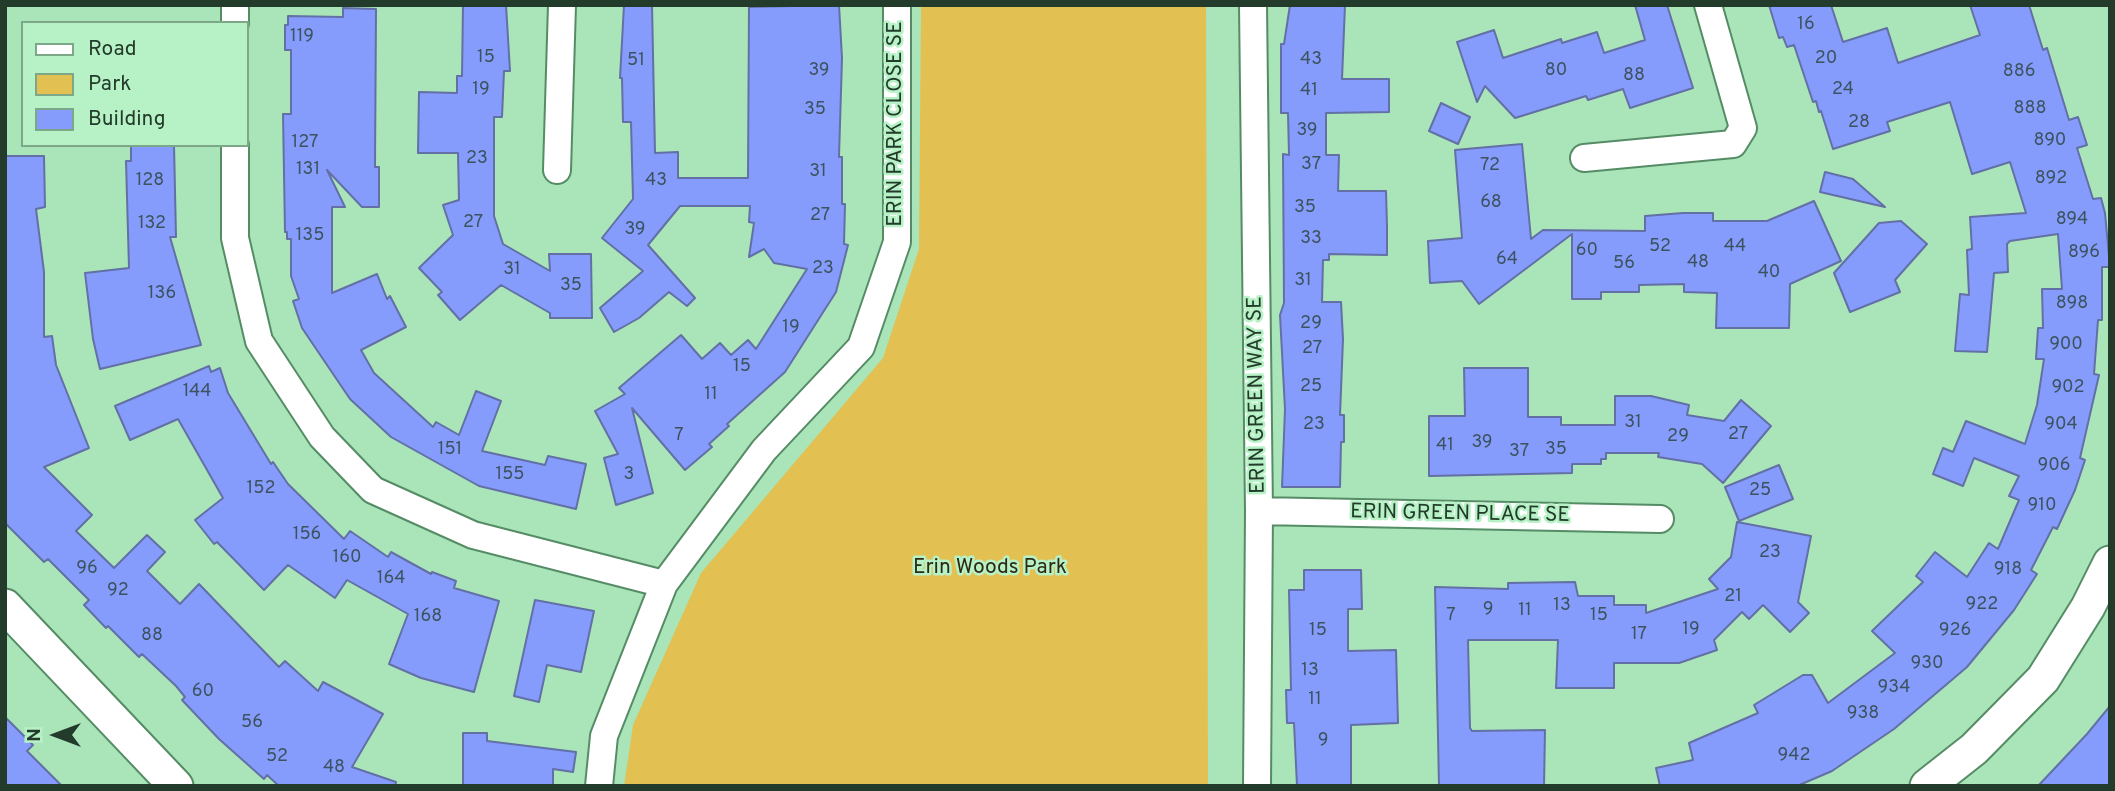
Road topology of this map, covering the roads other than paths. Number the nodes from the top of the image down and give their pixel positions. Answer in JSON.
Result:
{"nodes":[{"id":1,"x":562,"y":5,"type":"edge"},
{"id":2,"x":897,"y":5,"type":"edge"},
{"id":3,"x":1252,"y":5,"type":"edge"},
{"id":4,"x":1708,"y":5,"type":"edge"},
{"id":5,"x":235,"y":147,"type":"edge"},
{"id":6,"x":1584,"y":158,"type":"dead end"},
{"id":7,"x":557,"y":170,"type":"dead end"},
{"id":8,"x":1259,"y":511,"type":"junction"},
{"id":9,"x":1660,"y":519,"type":"dead end"},
{"id":10,"x":2110,"y":563,"type":"edge"},
{"id":11,"x":664,"y":584,"type":"junction"},
{"id":12,"x":5,"y":606,"type":"edge"},
{"id":13,"x":176,"y":786,"type":"edge"},
{"id":14,"x":599,"y":786,"type":"edge"},
{"id":15,"x":1257,"y":786,"type":"edge"},
{"id":16,"x":1927,"y":786,"type":"edge"}],
"edges":[{"from":1,"to":7,"type":"street"},
{"from":2,"to":11,"type":"street","name":"ERIN PARK CLOSE SE"},
{"from":3,"to":8,"type":"street","name":"ERIN GREEN WAY SE"},
{"from":4,"to":6,"type":"street"},
{"from":5,"to":11,"type":"street"},
{"from":8,"to":9,"type":"street","name":"ERIN GREEN PLACE SE"},
{"from":8,"to":15,"type":"street","name":"ERIN GREEN WAY SE"},
{"from":10,"to":16,"type":"street"},
{"from":11,"to":14,"type":"street","name":"ERIN PARK CLOSE SE"},
{"from":12,"to":13,"type":"street"}]}
